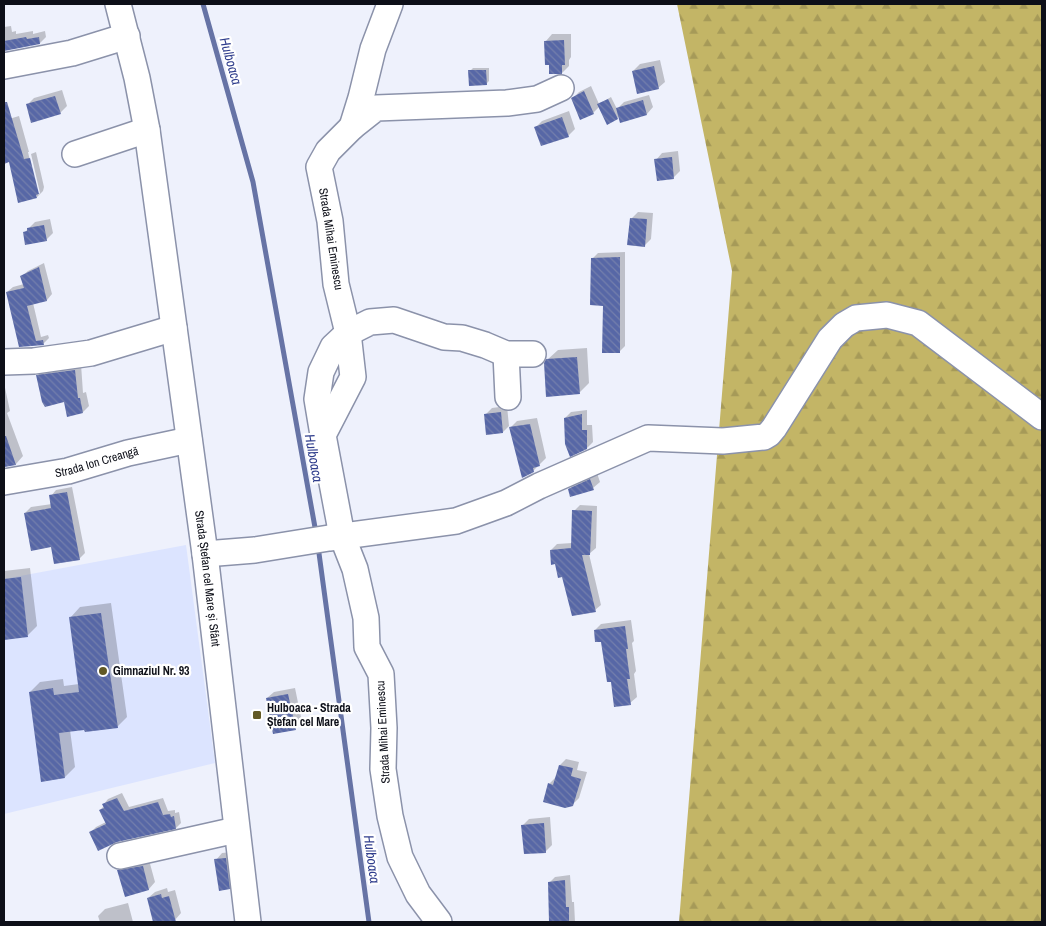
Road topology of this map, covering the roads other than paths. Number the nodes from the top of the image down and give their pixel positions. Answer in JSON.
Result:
{"nodes":[{"id":1,"x":118,"y":4,"type":"edge"},
{"id":2,"x":390,"y":4,"type":"edge"},
{"id":3,"x":127,"y":36,"type":"junction"},
{"id":4,"x":4,"y":66,"type":"edge"},
{"id":5,"x":561,"y":88,"type":"dead end"},
{"id":6,"x":352,"y":127,"type":"junction"},
{"id":7,"x":147,"y":130,"type":"junction"},
{"id":8,"x":75,"y":154,"type":"dead end"},
{"id":9,"x":174,"y":328,"type":"junction"},
{"id":10,"x":348,"y":333,"type":"junction"},
{"id":11,"x":506,"y":354,"type":"junction"},
{"id":12,"x":533,"y":354,"type":"dead end"},
{"id":13,"x":4,"y":362,"type":"edge"},
{"id":14,"x":508,"y":397,"type":"dead end"},
{"id":15,"x":1042,"y":417,"type":"edge"},
{"id":16,"x":188,"y":440,"type":"junction"},
{"id":17,"x":4,"y":482,"type":"edge"},
{"id":18,"x":336,"y":537,"type":"junction"},
{"id":19,"x":204,"y":554,"type":"junction"},
{"id":20,"x":236,"y":830,"type":"junction"},
{"id":21,"x":120,"y":856,"type":"dead end"},
{"id":22,"x":248,"y":922,"type":"edge"},
{"id":23,"x":440,"y":922,"type":"edge"}],
"edges":[{"from":1,"to":3,"type":"street","name":"Strada Ștefan cel Mare și Sfânt"},
{"from":2,"to":6,"type":"street","name":"Strada Mihai Eminescu"},
{"from":3,"to":4,"type":"street"},
{"from":3,"to":7,"type":"street","name":"Strada Ștefan cel Mare și Sfânt"},
{"from":5,"to":6,"type":"street","name":"Strada Mihai Eminescu"},
{"from":6,"to":10,"type":"street","name":"Strada Mihai Eminescu"},
{"from":7,"to":8,"type":"street"},
{"from":7,"to":9,"type":"street","name":"Strada Ștefan cel Mare și Sfânt"},
{"from":9,"to":13,"type":"street"},
{"from":9,"to":16,"type":"street","name":"Strada Ștefan cel Mare și Sfânt"},
{"from":10,"to":11,"type":"street"},
{"from":10,"to":18,"type":"street","name":"Strada Mihai Eminescu"},
{"from":11,"to":12,"type":"street"},
{"from":11,"to":14,"type":"street"},
{"from":15,"to":18,"type":"street"},
{"from":16,"to":17,"type":"street","name":"Strada Ion Creangă"},
{"from":16,"to":19,"type":"street","name":"Strada Ștefan cel Mare și Sfânt"},
{"from":18,"to":19,"type":"street"},
{"from":18,"to":23,"type":"street","name":"Strada Mihai Eminescu"},
{"from":19,"to":20,"type":"street","name":"Strada Ștefan cel Mare și Sfânt"},
{"from":20,"to":21,"type":"street"},
{"from":20,"to":22,"type":"street","name":"Strada Ștefan cel Mare și Sfânt"}]}
